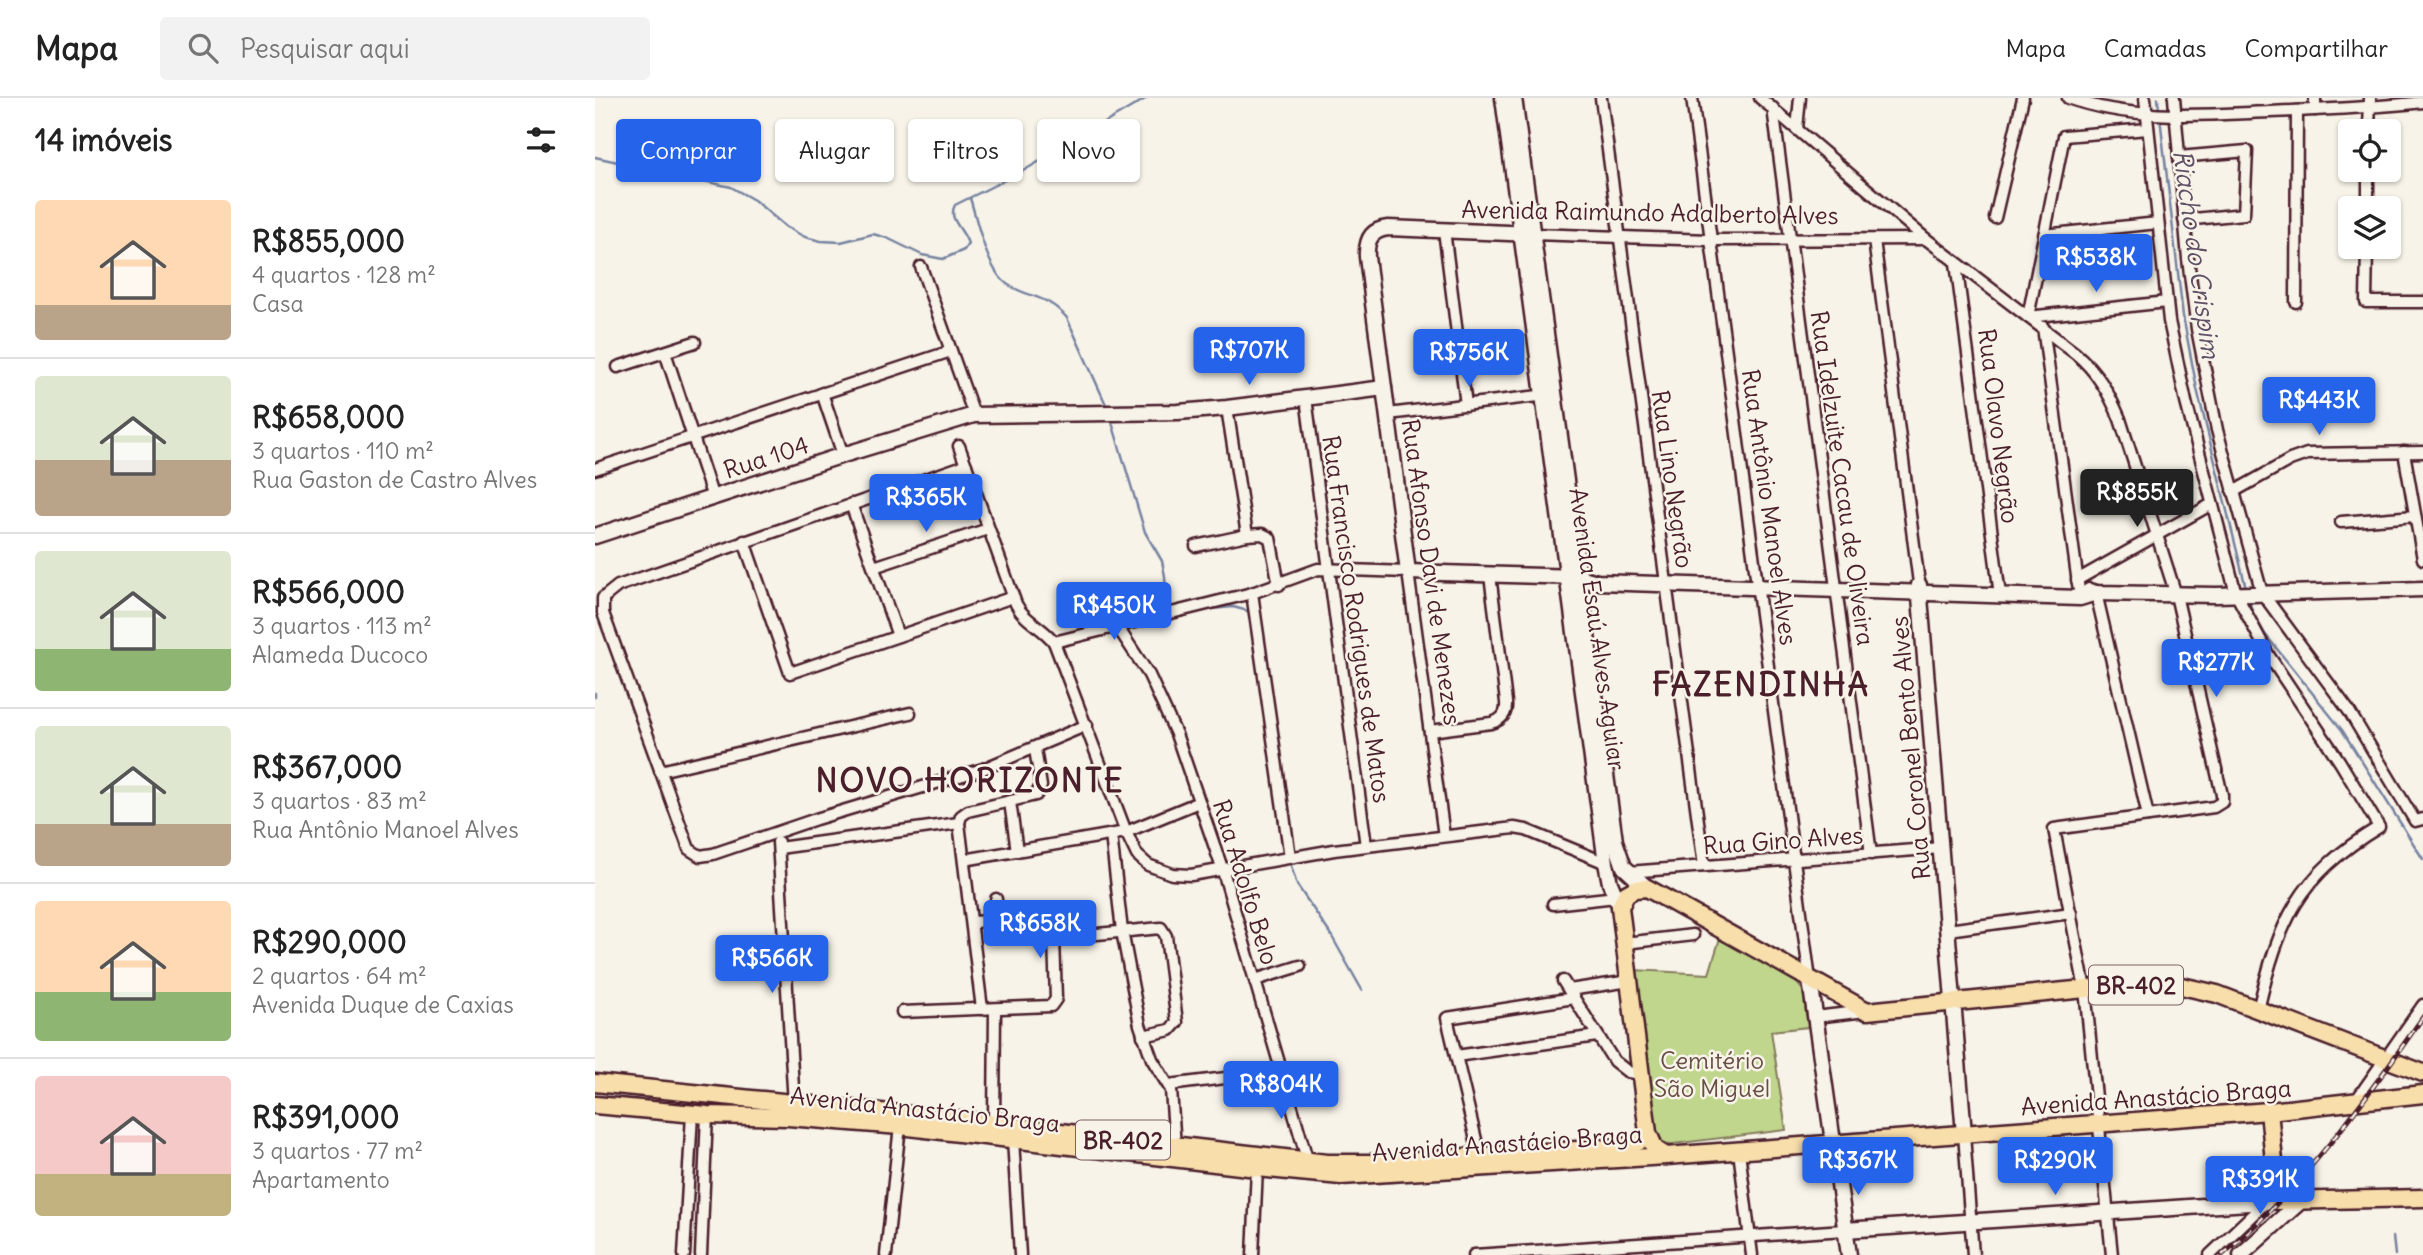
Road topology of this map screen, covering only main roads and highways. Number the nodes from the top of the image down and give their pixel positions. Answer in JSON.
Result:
{"nodes":[{"id":1,"x":2423,"y":1073,"type":"edge"},
{"id":2,"x":595,"y":1083,"type":"edge"},
{"id":3,"x":2423,"y":1094,"type":"edge"},
{"id":4,"x":595,"y":1105,"type":"edge"},
{"id":5,"x":2269,"y":1111,"type":"junction"},
{"id":6,"x":1648,"y":1133,"type":"junction"},
{"id":7,"x":1665,"y":1156,"type":"junction"},
{"id":8,"x":1482,"y":1163,"type":"junction"},
{"id":9,"x":1387,"y":1168,"type":"junction"},
{"id":10,"x":2423,"y":1198,"type":"edge"}],
"edges":[{"from":1,"to":6,"type":"main road","name":"Avenida Esaú Alves Aguiar","number":"BR-402"},
{"from":2,"to":9,"type":"main road","name":"Avenida Anastácio Braga","number":"BR-402"},
{"from":3,"to":5,"type":"main road","name":"Avenida Anastácio Braga"},
{"from":4,"to":9,"type":"main road","name":"Avenida Anastácio Braga","number":"BR-402"},
{"from":5,"to":7,"type":"main road","name":"Avenida Anastácio Braga","number":"BR-402"},
{"from":5,"to":10,"type":"main road"},
{"from":6,"to":7,"type":"main road","name":"Avenida Esaú Alves Aguiar"},
{"from":6,"to":8,"type":"main road","name":"Avenida Anastácio Braga","number":"BR-402"},
{"from":7,"to":8,"type":"main road","name":"Avenida Anastácio Braga","number":"BR-402"},
{"from":8,"to":9,"type":"main road","name":"Avenida Anastácio Braga","number":"BR-402"}]}
